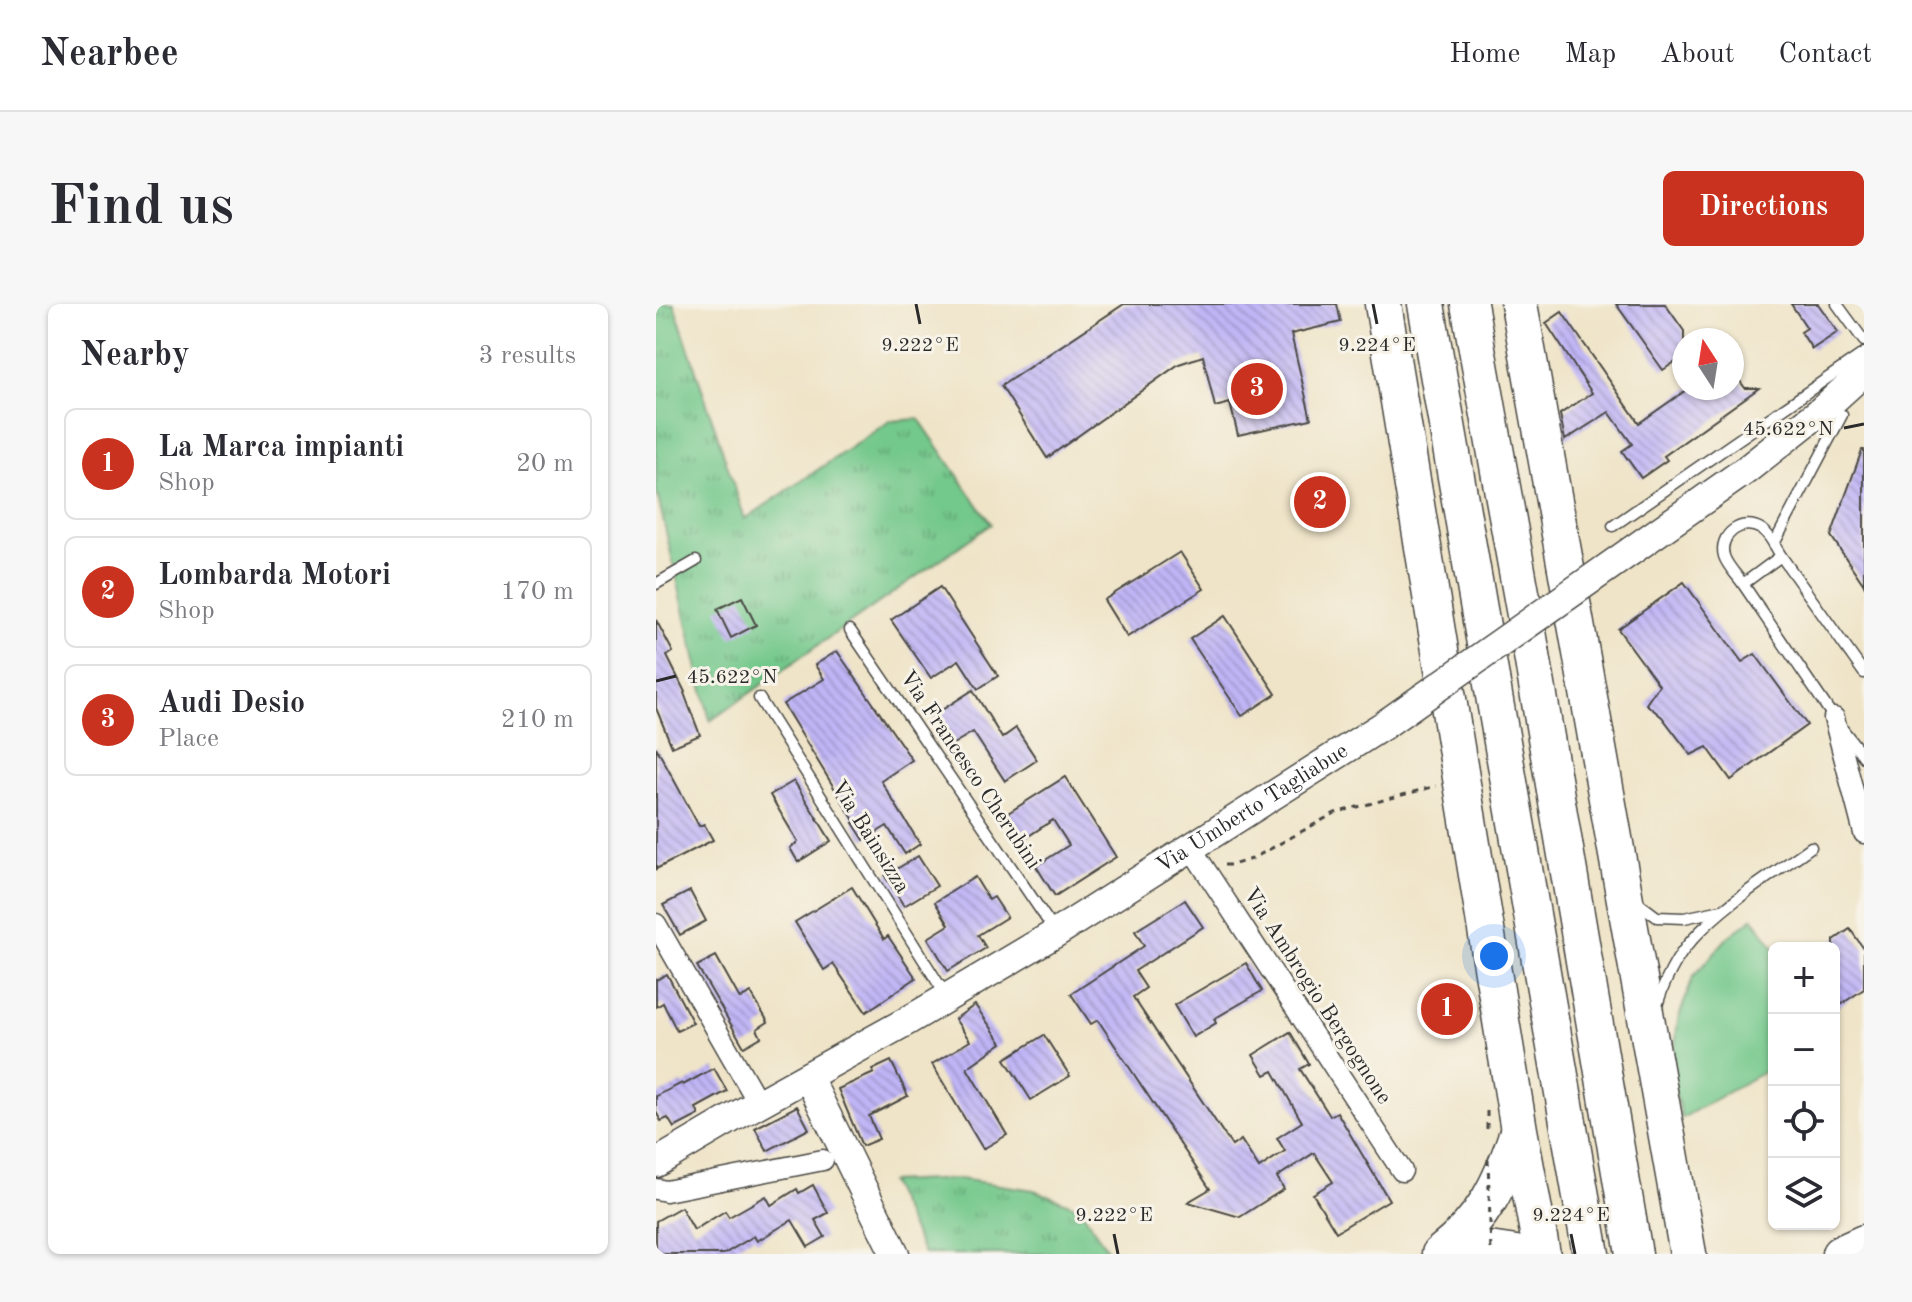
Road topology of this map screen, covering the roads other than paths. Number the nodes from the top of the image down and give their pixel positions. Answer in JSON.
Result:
{"nodes":[{"id":1,"x":1383,"y":304,"type":"edge"},
{"id":2,"x":1426,"y":304,"type":"edge"},
{"id":3,"x":1469,"y":304,"type":"edge"},
{"id":4,"x":1519,"y":304,"type":"edge"},
{"id":5,"x":1837,"y":304,"type":"edge"},
{"id":6,"x":1864,"y":341,"type":"edge"},
{"id":7,"x":1864,"y":353,"type":"edge"},
{"id":8,"x":1864,"y":372,"type":"edge"},
{"id":9,"x":1824,"y":406,"type":"junction"},
{"id":10,"x":1613,"y":526,"type":"dead end"},
{"id":11,"x":1774,"y":544,"type":"junction"},
{"id":12,"x":1781,"y":556,"type":"junction"},
{"id":13,"x":696,"y":561,"type":"dead end"},
{"id":14,"x":656,"y":584,"type":"edge"},
{"id":15,"x":1743,"y":584,"type":"junction"},
{"id":16,"x":850,"y":630,"type":"dead end"},
{"id":17,"x":1864,"y":673,"type":"edge"},
{"id":18,"x":759,"y":698,"type":"dead end"},
{"id":19,"x":1834,"y":718,"type":"junction"},
{"id":20,"x":1864,"y":757,"type":"edge"},
{"id":21,"x":1862,"y":820,"type":"edge"},
{"id":22,"x":1811,"y":847,"type":"dead end"},
{"id":23,"x":1191,"y":848,"type":"junction"},
{"id":24,"x":1621,"y":884,"type":"junction"},
{"id":25,"x":1724,"y":909,"type":"junction"},
{"id":26,"x":656,"y":924,"type":"edge"},
{"id":27,"x":1056,"y":933,"type":"junction"},
{"id":28,"x":947,"y":997,"type":"junction"},
{"id":29,"x":1649,"y":1035,"type":"junction"},
{"id":30,"x":808,"y":1077,"type":"junction"},
{"id":31,"x":759,"y":1104,"type":"junction"},
{"id":32,"x":1519,"y":1130,"type":"junction"},
{"id":33,"x":823,"y":1160,"type":"dead end"},
{"id":34,"x":656,"y":1163,"type":"edge"},
{"id":35,"x":1402,"y":1171,"type":"dead end"},
{"id":36,"x":656,"y":1189,"type":"edge"},
{"id":37,"x":1864,"y":1243,"type":"edge"},
{"id":38,"x":895,"y":1254,"type":"edge"},
{"id":39,"x":1440,"y":1254,"type":"edge"},
{"id":40,"x":1464,"y":1254,"type":"edge"},
{"id":41,"x":1516,"y":1254,"type":"edge"},
{"id":42,"x":1542,"y":1254,"type":"edge"},
{"id":43,"x":1591,"y":1254,"type":"edge"},
{"id":44,"x":1634,"y":1254,"type":"edge"},
{"id":45,"x":1688,"y":1254,"type":"edge"},
{"id":46,"x":1840,"y":1254,"type":"edge"}],
"edges":[{"from":1,"to":32,"type":"highway"},
{"from":2,"to":43,"type":"highway"},
{"from":3,"to":44,"type":"highway"},
{"from":4,"to":24,"type":"highway"},
{"from":5,"to":6,"type":"lane"},
{"from":7,"to":9,"type":"lane","name":"Via Umberto Tagliabue"},
{"from":8,"to":9,"type":"street","name":"Via Umberto Tagliabue"},
{"from":9,"to":10,"type":"lane","name":"Via Umberto Tagliabue"},
{"from":9,"to":11,"type":"lane"},
{"from":9,"to":23,"type":"street","name":"Via Umberto Tagliabue","bridge":true},
{"from":11,"to":12,"type":"lane"},
{"from":11,"to":15,"type":"lane"},
{"from":12,"to":15,"type":"lane"},
{"from":12,"to":17,"type":"lane"},
{"from":13,"to":14,"type":"lane"},
{"from":15,"to":19,"type":"lane"},
{"from":16,"to":27,"type":"lane","name":"Via Francesco Cherubini"},
{"from":18,"to":28,"type":"lane","name":"Via Bainsizza"},
{"from":19,"to":20,"type":"lane"},
{"from":19,"to":21,"type":"street"},
{"from":22,"to":25,"type":"lane"},
{"from":23,"to":27,"type":"street","name":"Via Umberto Tagliabue"},
{"from":23,"to":35,"type":"street","name":"Via Ambrogio Bergognone"},
{"from":24,"to":25,"type":"lane"},
{"from":24,"to":29,"type":"highway"},
{"from":25,"to":29,"type":"lane"},
{"from":26,"to":31,"type":"street"},
{"from":27,"to":28,"type":"street","name":"Via Umberto Tagliabue"},
{"from":28,"to":30,"type":"street","name":"Via Umberto Tagliabue"},
{"from":29,"to":45,"type":"highway"},
{"from":30,"to":31,"type":"street","name":"Via Umberto Tagliabue"},
{"from":30,"to":38,"type":"street"},
{"from":31,"to":34,"type":"street","name":"Via Umberto Tagliabue"},
{"from":32,"to":39,"type":"highway"},
{"from":32,"to":42,"type":"highway"},
{"from":33,"to":36,"type":"street"},
{"from":37,"to":46,"type":"highway"},
{"from":40,"to":41,"type":"highway"}]}
